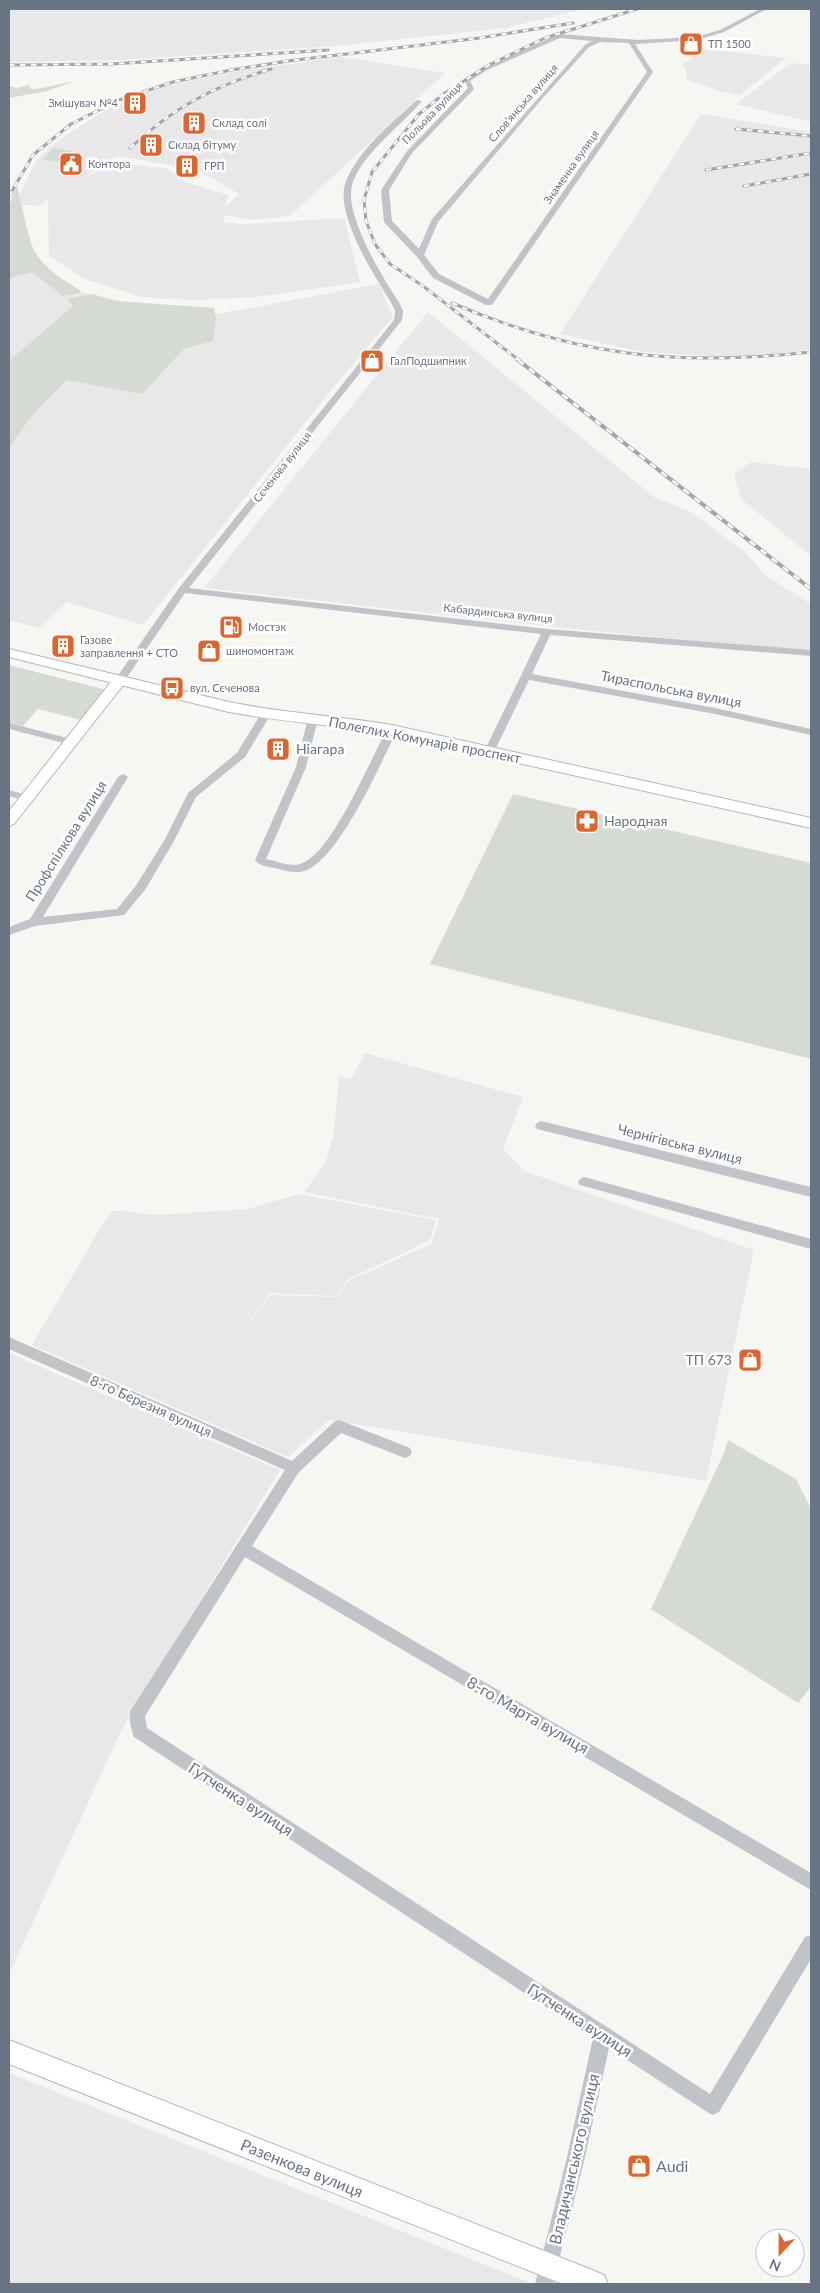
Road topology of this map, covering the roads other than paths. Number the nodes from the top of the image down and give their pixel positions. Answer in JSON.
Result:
{"nodes":[{"id":1,"x":764,"y":9,"type":"edge"},
{"id":2,"x":599,"y":40,"type":"junction"},
{"id":3,"x":631,"y":42,"type":"junction"},
{"id":4,"x":419,"y":101,"type":"dead end"},
{"id":5,"x":420,"y":255,"type":"junction"},
{"id":6,"x":182,"y":590,"type":"junction"},
{"id":7,"x":547,"y":632,"type":"junction"},
{"id":8,"x":9,"y":652,"type":"edge"},
{"id":9,"x":811,"y":653,"type":"edge"},
{"id":10,"x":526,"y":676,"type":"junction"},
{"id":11,"x":119,"y":681,"type":"junction"},
{"id":12,"x":266,"y":714,"type":"junction"},
{"id":13,"x":313,"y":718,"type":"junction"},
{"id":14,"x":9,"y":726,"type":"edge"},
{"id":15,"x":392,"y":730,"type":"junction"},
{"id":16,"x":811,"y":732,"type":"edge"},
{"id":17,"x":71,"y":742,"type":"junction"},
{"id":18,"x":489,"y":752,"type":"junction"},
{"id":19,"x":123,"y":777,"type":"dead end"},
{"id":20,"x":9,"y":793,"type":"edge"},
{"id":21,"x":27,"y":798,"type":"junction"},
{"id":22,"x":9,"y":821,"type":"edge"},
{"id":23,"x":811,"y":823,"type":"edge"},
{"id":24,"x":34,"y":922,"type":"junction"},
{"id":25,"x":9,"y":931,"type":"edge"},
{"id":26,"x":541,"y":1126,"type":"dead end"},
{"id":27,"x":584,"y":1182,"type":"dead end"},
{"id":28,"x":811,"y":1192,"type":"edge"},
{"id":29,"x":811,"y":1244,"type":"edge"},
{"id":30,"x":9,"y":1343,"type":"edge"},
{"id":31,"x":405,"y":1452,"type":"dead end"},
{"id":32,"x":294,"y":1468,"type":"junction"},
{"id":33,"x":244,"y":1549,"type":"junction"},
{"id":34,"x":811,"y":1882,"type":"edge"},
{"id":35,"x":811,"y":1943,"type":"edge"},
{"id":36,"x":603,"y":2034,"type":"junction"},
{"id":37,"x":9,"y":2052,"type":"edge"},
{"id":38,"x":546,"y":2275,"type":"edge"},
{"id":39,"x":595,"y":2284,"type":"edge"}],
"edges":[{"from":1,"to":3,"type":"street"},
{"from":2,"to":3,"type":"street"},
{"from":2,"to":5,"type":"street","name":"Слов’янська вулиця"},
{"from":2,"to":5,"type":"street","name":"Польова вулиця"},
{"from":3,"to":5,"type":"street","name":"Знаменна вулиця"},
{"from":4,"to":6,"type":"street","name":"Сєченова вулиця"},
{"from":6,"to":7,"type":"street","name":"Кабардинська вулиця"},
{"from":6,"to":11,"type":"street","name":"Сєченова вулиця"},
{"from":7,"to":9,"type":"street","name":"Кабардинська вулиця"},
{"from":7,"to":10,"type":"street"},
{"from":8,"to":11,"type":"main road","name":"Полеглих Комунарів проспект"},
{"from":10,"to":16,"type":"street","name":"Тираспольська вулиця"},
{"from":10,"to":18,"type":"street"},
{"from":11,"to":12,"type":"main road","name":"Полеглих Комунарів проспект"},
{"from":11,"to":17,"type":"street","name":"Сєченова вулиця"},
{"from":12,"to":13,"type":"main road","name":"Полеглих Комунарів проспект"},
{"from":12,"to":24,"type":"street"},
{"from":13,"to":15,"type":"main road","name":"Полеглих Комунарів проспект"},
{"from":13,"to":15,"type":"street"},
{"from":14,"to":17,"type":"street"},
{"from":15,"to":18,"type":"main road","name":"Полеглих Комунарів проспект"},
{"from":17,"to":21,"type":"street","name":"Сєченова вулиця"},
{"from":18,"to":23,"type":"main road","name":"Полеглих Комунарів проспект"},
{"from":19,"to":24,"type":"street","name":"Профспілкова вулиця"},
{"from":20,"to":21,"type":"street"},
{"from":21,"to":22,"type":"street","name":"Сєченова вулиця"},
{"from":24,"to":25,"type":"street"},
{"from":26,"to":28,"type":"street","name":"Чернігівська вулиця"},
{"from":27,"to":29,"type":"street"},
{"from":30,"to":32,"type":"street","name":"8-го Березня вулиця"},
{"from":31,"to":32,"type":"street","name":"Гутченка вулиця"},
{"from":32,"to":33,"type":"street","name":"Гутченка вулиця"},
{"from":33,"to":34,"type":"street","name":"8-го Марта вулиця"},
{"from":33,"to":36,"type":"street","name":"Гутченка вулиця"},
{"from":35,"to":36,"type":"street","name":"Гутченка вулиця"},
{"from":36,"to":38,"type":"street","name":"Владичанського вулиця"},
{"from":37,"to":38,"type":"street","name":"Разенкова вулиця"},
{"from":38,"to":39,"type":"street","name":"Разенкова вулиця"}]}
